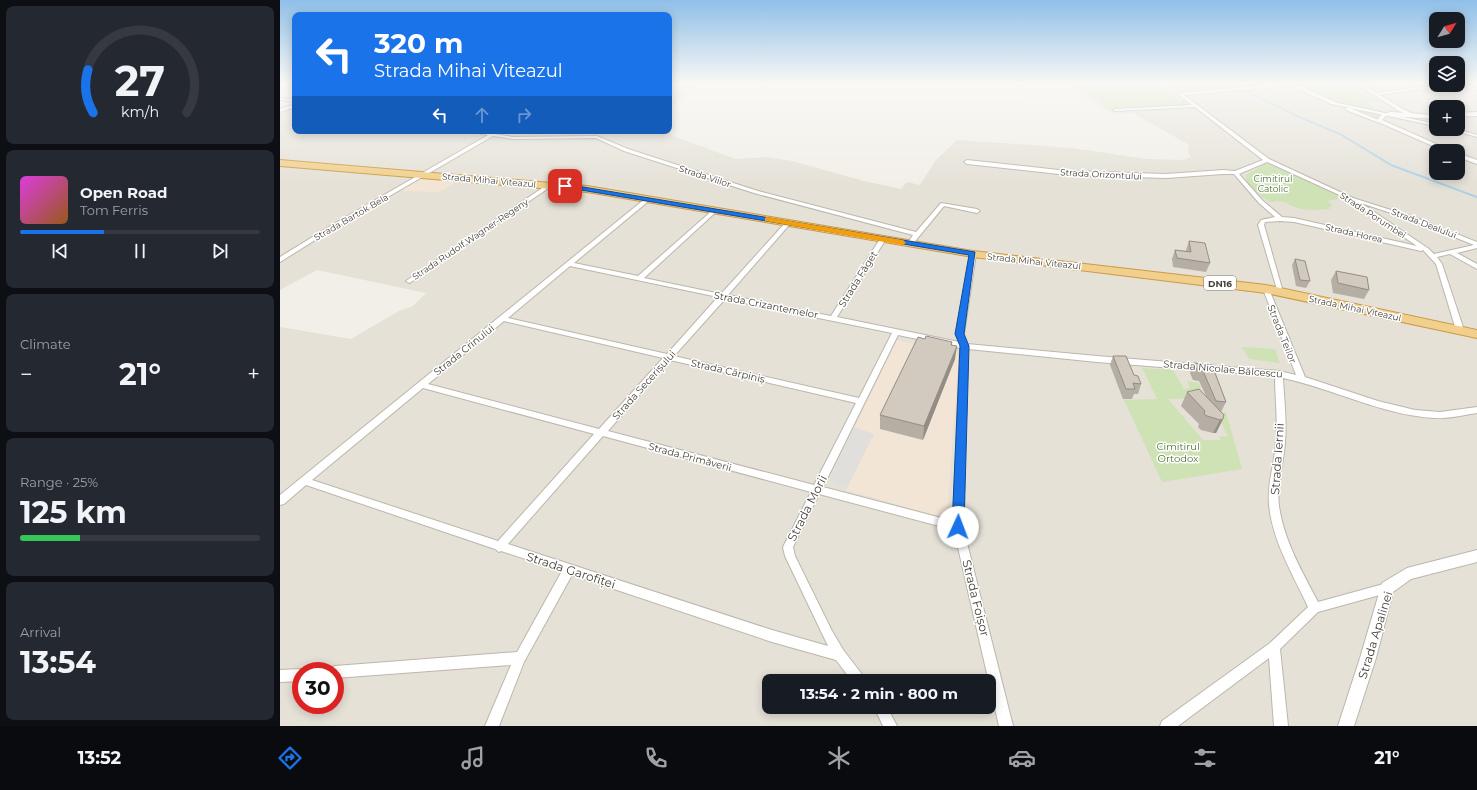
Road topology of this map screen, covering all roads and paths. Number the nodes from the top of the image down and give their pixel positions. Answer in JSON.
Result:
{"nodes":[{"id":1,"x":1209,"y":117,"type":"edge"},
{"id":2,"x":1368,"y":117,"type":"edge"},
{"id":3,"x":1382,"y":117,"type":"edge"},
{"id":4,"x":1404,"y":117,"type":"edge"},
{"id":5,"x":1417,"y":117,"type":"joint"},
{"id":6,"x":1429,"y":117,"type":"edge"},
{"id":7,"x":1378,"y":121,"type":"junction"},
{"id":8,"x":1429,"y":121,"type":"edge"},
{"id":9,"x":1429,"y":122,"type":"edge"},
{"id":10,"x":1465,"y":133,"type":"edge"},
{"id":11,"x":486,"y":134,"type":"edge"},
{"id":12,"x":492,"y":135,"type":"junction"},
{"id":13,"x":1477,"y":136,"type":"edge"},
{"id":14,"x":1432,"y":144,"type":"edge"},
{"id":15,"x":1465,"y":158,"type":"edge"},
{"id":16,"x":1267,"y":160,"type":"junction"},
{"id":17,"x":968,"y":162,"type":"dead end"},
{"id":18,"x":1477,"y":162,"type":"edge"},
{"id":19,"x":280,"y":163,"type":"edge"},
{"id":20,"x":1236,"y":173,"type":"junction"},
{"id":21,"x":423,"y":174,"type":"junction"},
{"id":22,"x":550,"y":185,"type":"junction"},
{"id":23,"x":1348,"y":197,"type":"junction"},
{"id":24,"x":648,"y":199,"type":"junction"},
{"id":25,"x":715,"y":210,"type":"junction"},
{"id":26,"x":977,"y":211,"type":"dead end"},
{"id":27,"x":1280,"y":218,"type":"junction"},
{"id":28,"x":788,"y":223,"type":"junction"},
{"id":29,"x":917,"y":234,"type":"junction"},
{"id":30,"x":883,"y":240,"type":"junction"},
{"id":31,"x":910,"y":244,"type":"junction"},
{"id":32,"x":1477,"y":245,"type":"edge"},
{"id":33,"x":1427,"y":250,"type":"junction"},
{"id":34,"x":1450,"y":252,"type":"junction"},
{"id":35,"x":973,"y":254,"type":"junction"},
{"id":36,"x":1433,"y":256,"type":"junction"},
{"id":37,"x":280,"y":260,"type":"edge"},
{"id":38,"x":568,"y":264,"type":"junction"},
{"id":39,"x":1477,"y":267,"type":"edge"},
{"id":40,"x":639,"y":279,"type":"junction"},
{"id":41,"x":409,"y":280,"type":"dead end"},
{"id":42,"x":1266,"y":289,"type":"junction"},
{"id":43,"x":1280,"y":292,"type":"junction"},
{"id":44,"x":723,"y":296,"type":"junction"},
{"id":45,"x":834,"y":318,"type":"junction"},
{"id":46,"x":503,"y":319,"type":"junction"},
{"id":47,"x":1460,"y":330,"type":"junction"},
{"id":48,"x":896,"y":332,"type":"junction"},
{"id":49,"x":1477,"y":334,"type":"edge"},
{"id":50,"x":964,"y":346,"type":"junction"},
{"id":51,"x":670,"y":358,"type":"junction"},
{"id":52,"x":1278,"y":374,"type":"junction"},
{"id":53,"x":1301,"y":378,"type":"junction"},
{"id":54,"x":422,"y":385,"type":"junction"},
{"id":55,"x":860,"y":401,"type":"junction"},
{"id":56,"x":1477,"y":410,"type":"edge"},
{"id":57,"x":602,"y":433,"type":"junction"},
{"id":58,"x":304,"y":481,"type":"junction"},
{"id":59,"x":817,"y":491,"type":"junction"},
{"id":60,"x":280,"y":501,"type":"edge"},
{"id":61,"x":958,"y":527,"type":"junction"},
{"id":62,"x":499,"y":547,"type":"junction"},
{"id":63,"x":1477,"y":556,"type":"edge"},
{"id":64,"x":569,"y":569,"type":"junction"},
{"id":65,"x":1387,"y":588,"type":"junction"},
{"id":66,"x":1315,"y":608,"type":"junction"},
{"id":67,"x":1274,"y":647,"type":"junction"},
{"id":68,"x":840,"y":655,"type":"junction"},
{"id":69,"x":520,"y":658,"type":"junction"},
{"id":70,"x":344,"y":671,"type":"edge"},
{"id":71,"x":855,"y":674,"type":"edge"},
{"id":72,"x":292,"y":675,"type":"edge"},
{"id":73,"x":280,"y":676,"type":"edge"},
{"id":74,"x":884,"y":714,"type":"edge"},
{"id":75,"x":492,"y":726,"type":"edge"},
{"id":76,"x":890,"y":726,"type":"edge"},
{"id":77,"x":1006,"y":726,"type":"edge"},
{"id":78,"x":1167,"y":726,"type":"edge"},
{"id":79,"x":1282,"y":726,"type":"edge"},
{"id":80,"x":1346,"y":726,"type":"edge"}],
"edges":[{"from":1,"to":16,"type":"street","name":"Strada Porumbei"},
{"from":2,"to":7,"type":"street"},
{"from":3,"to":7,"type":"street"},
{"from":4,"to":9,"type":"street"},
{"from":5,"to":6,"type":"street"},
{"from":5,"to":8,"type":"street"},
{"from":7,"to":14,"type":"street"},
{"from":10,"to":13,"type":"street"},
{"from":11,"to":12,"type":"street","name":"Strada Viilor"},
{"from":12,"to":21,"type":"street"},
{"from":12,"to":29,"type":"street","name":"Strada Viilor"},
{"from":15,"to":18,"type":"street"},
{"from":16,"to":20,"type":"street"},
{"from":16,"to":23,"type":"street","name":"Strada Porumbei"},
{"from":17,"to":20,"type":"street","name":"Strada Orizontului"},
{"from":19,"to":21,"type":"highway","name":"Strada Mihai Viteazul","number":"DN16"},
{"from":20,"to":27,"type":"street","name":"Strada Horea"},
{"from":21,"to":22,"type":"highway","name":"Strada Mihai Viteazul","number":"DN16"},
{"from":21,"to":37,"type":"street","name":"Strada Bartok Bela"},
{"from":22,"to":24,"type":"highway","name":"Strada Mihai Viteazul","number":"DN16"},
{"from":22,"to":41,"type":"street","name":"Strada Rudolf Wagner-Regeny"},
{"from":23,"to":32,"type":"street","name":"Strada Dealului"},
{"from":23,"to":33,"type":"street","name":"Strada Porumbei"},
{"from":24,"to":25,"type":"highway","name":"Strada Mihai Viteazul","number":"DN16"},
{"from":24,"to":38,"type":"street","name":"Strada Crinului"},
{"from":25,"to":28,"type":"highway","name":"Strada Mihai Viteazul","number":"DN16"},
{"from":25,"to":40,"type":"street"},
{"from":26,"to":29,"type":"street"},
{"from":27,"to":33,"type":"street","name":"Strada Horea"},
{"from":27,"to":43,"type":"street","name":"Strada Horea"},
{"from":28,"to":30,"type":"highway","name":"Strada Mihai Viteazul","number":"DN16"},
{"from":28,"to":44,"type":"street","name":"Strada Secerișului"},
{"from":29,"to":31,"type":"street"},
{"from":30,"to":31,"type":"highway","name":"Strada Mihai Viteazul","number":"DN16"},
{"from":30,"to":45,"type":"street","name":"Strada Făget"},
{"from":31,"to":35,"type":"highway","name":"Strada Mihai Viteazul","number":"DN16"},
{"from":32,"to":34,"type":"street"},
{"from":33,"to":36,"type":"street","name":"Strada Porumbei"},
{"from":34,"to":36,"type":"street"},
{"from":34,"to":39,"type":"street"},
{"from":35,"to":42,"type":"highway","name":"Strada Mihai Viteazul","number":"DN16"},
{"from":35,"to":50,"type":"street","name":"Strada Foișor"},
{"from":36,"to":47,"type":"street","name":"Strada Porumbei"},
{"from":38,"to":40,"type":"street","name":"Strada Crizantemelor"},
{"from":38,"to":46,"type":"street","name":"Strada Crinului"},
{"from":40,"to":44,"type":"street","name":"Strada Crizantemelor"},
{"from":42,"to":43,"type":"highway","name":"Strada Mihai Viteazul","number":"DN16"},
{"from":42,"to":53,"type":"street","name":"Strada Teilor"},
{"from":43,"to":47,"type":"highway","name":"Strada Mihai Viteazul","number":"DN16"},
{"from":44,"to":45,"type":"street","name":"Strada Crizantemelor"},
{"from":44,"to":51,"type":"street","name":"Strada Secerișului"},
{"from":45,"to":48,"type":"street","name":"Strada Crizantemelor"},
{"from":46,"to":51,"type":"street","name":"Strada Cărpiniș"},
{"from":46,"to":54,"type":"street","name":"Strada Crinului"},
{"from":47,"to":49,"type":"highway","name":"Strada Mihai Viteazul","number":"DN16"},
{"from":48,"to":50,"type":"street","name":"Strada Crizantemelor"},
{"from":48,"to":55,"type":"street","name":"Strada Morii"},
{"from":50,"to":52,"type":"street","name":"Strada Nicolae Bălcescu"},
{"from":50,"to":61,"type":"street","name":"Strada Foișor"},
{"from":51,"to":55,"type":"street","name":"Strada Cărpiniș"},
{"from":51,"to":57,"type":"street","name":"Strada Secerișului"},
{"from":52,"to":53,"type":"street","name":"Strada Nicolae Bălcescu"},
{"from":52,"to":66,"type":"street","name":"Strada Iernii"},
{"from":53,"to":56,"type":"street","name":"Strada Nicolae Bălcescu"},
{"from":54,"to":57,"type":"street","name":"Strada Primăverii"},
{"from":54,"to":58,"type":"street","name":"Strada Crinului"},
{"from":55,"to":59,"type":"street","name":"Strada Morii"},
{"from":57,"to":59,"type":"street","name":"Strada Primăverii"},
{"from":57,"to":62,"type":"street","name":"Strada Secerișului"},
{"from":58,"to":60,"type":"street","name":"Strada Crinului"},
{"from":58,"to":62,"type":"street","name":"Strada Garofiței"},
{"from":59,"to":61,"type":"street","name":"Strada Primăverii"},
{"from":59,"to":68,"type":"street","name":"Strada Morii"},
{"from":61,"to":77,"type":"street","name":"Strada Foișor"},
{"from":62,"to":64,"type":"street","name":"Strada Garofiței"},
{"from":63,"to":65,"type":"street","name":"Strada Apalinei"},
{"from":64,"to":68,"type":"street","name":"Strada Garofiței"},
{"from":64,"to":69,"type":"street"},
{"from":65,"to":66,"type":"street"},
{"from":65,"to":80,"type":"street","name":"Strada Apalinei"},
{"from":66,"to":67,"type":"street"},
{"from":67,"to":78,"type":"street"},
{"from":67,"to":79,"type":"street"},
{"from":68,"to":71,"type":"street","name":"Strada Morii"},
{"from":69,"to":70,"type":"street"},
{"from":69,"to":75,"type":"street"},
{"from":72,"to":73,"type":"street"},
{"from":74,"to":76,"type":"street"}]}
